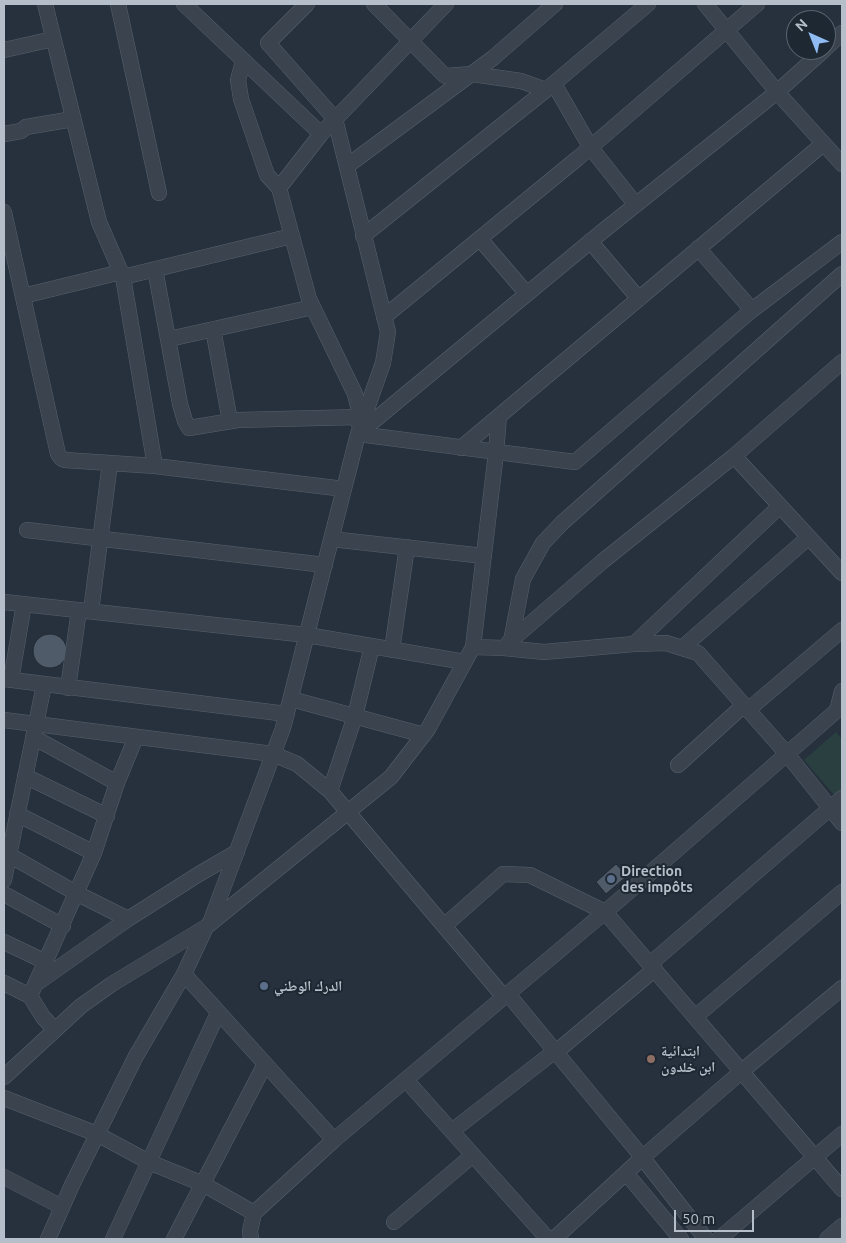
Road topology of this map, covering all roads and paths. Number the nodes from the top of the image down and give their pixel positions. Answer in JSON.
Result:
{"nodes":[{"id":1,"x":45,"y":4,"type":"edge"},
{"id":2,"x":118,"y":4,"type":"edge"},
{"id":3,"x":184,"y":4,"type":"edge"},
{"id":4,"x":374,"y":4,"type":"edge"},
{"id":5,"x":446,"y":4,"type":"edge"},
{"id":6,"x":553,"y":4,"type":"edge"},
{"id":7,"x":648,"y":4,"type":"edge"},
{"id":8,"x":705,"y":4,"type":"edge"},
{"id":9,"x":757,"y":4,"type":"edge"},
{"id":10,"x":302,"y":5,"type":"edge"},
{"id":11,"x":726,"y":30,"type":"junction"},
{"id":12,"x":54,"y":39,"type":"junction"},
{"id":13,"x":411,"y":39,"type":"junction"},
{"id":14,"x":4,"y":50,"type":"edge"},
{"id":15,"x":813,"y":60,"type":"edge"},
{"id":16,"x":244,"y":61,"type":"junction"},
{"id":17,"x":472,"y":74,"type":"junction"},
{"id":18,"x":550,"y":87,"type":"junction"},
{"id":19,"x":777,"y":92,"type":"junction"},
{"id":20,"x":73,"y":119,"type":"junction"},
{"id":21,"x":335,"y":119,"type":"junction"},
{"id":22,"x":4,"y":134,"type":"edge"},
{"id":23,"x":321,"y":134,"type":"junction"},
{"id":24,"x":823,"y":144,"type":"junction"},
{"id":25,"x":590,"y":148,"type":"junction"},
{"id":26,"x":842,"y":164,"type":"edge"},
{"id":27,"x":347,"y":166,"type":"junction"},
{"id":28,"x":280,"y":188,"type":"junction"},
{"id":29,"x":159,"y":193,"type":"dead end"},
{"id":30,"x":636,"y":205,"type":"junction"},
{"id":31,"x":4,"y":212,"type":"edge"},
{"id":32,"x":292,"y":236,"type":"junction"},
{"id":33,"x":363,"y":236,"type":"junction"},
{"id":34,"x":480,"y":239,"type":"junction"},
{"id":35,"x":590,"y":241,"type":"junction"},
{"id":36,"x":842,"y":242,"type":"edge"},
{"id":37,"x":698,"y":248,"type":"junction"},
{"id":38,"x":155,"y":269,"type":"junction"},
{"id":39,"x":842,"y":274,"type":"edge"},
{"id":40,"x":122,"y":275,"type":"junction"},
{"id":41,"x":527,"y":294,"type":"junction"},
{"id":42,"x":22,"y":296,"type":"junction"},
{"id":43,"x":639,"y":298,"type":"junction"},
{"id":44,"x":313,"y":307,"type":"junction"},
{"id":45,"x":752,"y":310,"type":"junction"},
{"id":46,"x":384,"y":317,"type":"junction"},
{"id":47,"x":213,"y":329,"type":"junction"},
{"id":48,"x":169,"y":339,"type":"junction"},
{"id":49,"x":842,"y":362,"type":"edge"},
{"id":50,"x":500,"y":416,"type":"junction"},
{"id":51,"x":359,"y":417,"type":"junction"},
{"id":52,"x":230,"y":422,"type":"junction"},
{"id":53,"x":358,"y":434,"type":"junction"},
{"id":54,"x":461,"y":448,"type":"junction"},
{"id":55,"x":496,"y":453,"type":"junction"},
{"id":56,"x":734,"y":456,"type":"junction"},
{"id":57,"x":110,"y":463,"type":"junction"},
{"id":58,"x":155,"y":466,"type":"junction"},
{"id":59,"x":344,"y":489,"type":"junction"},
{"id":60,"x":780,"y":506,"type":"junction"},
{"id":61,"x":28,"y":530,"type":"dead end"},
{"id":62,"x":809,"y":537,"type":"junction"},
{"id":63,"x":101,"y":539,"type":"junction"},
{"id":64,"x":331,"y":539,"type":"junction"},
{"id":65,"x":407,"y":548,"type":"junction"},
{"id":66,"x":484,"y":556,"type":"junction"},
{"id":67,"x":324,"y":565,"type":"junction"},
{"id":68,"x":842,"y":573,"type":"edge"},
{"id":69,"x":4,"y":602,"type":"edge"},
{"id":70,"x":24,"y":604,"type":"junction"},
{"id":71,"x":85,"y":610,"type":"junction"},
{"id":72,"x":842,"y":630,"type":"edge"},
{"id":73,"x":307,"y":635,"type":"junction"},
{"id":74,"x":507,"y":644,"type":"junction"},
{"id":75,"x":634,"y":644,"type":"junction"},
{"id":76,"x":372,"y":646,"type":"junction"},
{"id":77,"x":472,"y":647,"type":"junction"},
{"id":78,"x":682,"y":648,"type":"junction"},
{"id":79,"x":392,"y":650,"type":"junction"},
{"id":80,"x":465,"y":662,"type":"junction"},
{"id":81,"x":8,"y":680,"type":"edge"},
{"id":82,"x":44,"y":685,"type":"junction"},
{"id":83,"x":68,"y":688,"type":"junction"},
{"id":84,"x":842,"y":692,"type":"edge"},
{"id":85,"x":290,"y":699,"type":"junction"},
{"id":86,"x":746,"y":707,"type":"junction"},
{"id":87,"x":839,"y":709,"type":"edge"},
{"id":88,"x":287,"y":714,"type":"junction"},
{"id":89,"x":355,"y":716,"type":"junction"},
{"id":90,"x":4,"y":720,"type":"edge"},
{"id":91,"x":35,"y":730,"type":"junction"},
{"id":92,"x":424,"y":735,"type":"junction"},
{"id":93,"x":136,"y":737,"type":"junction"},
{"id":94,"x":273,"y":754,"type":"junction"},
{"id":95,"x":787,"y":754,"type":"junction"},
{"id":96,"x":678,"y":765,"type":"dead end"},
{"id":97,"x":25,"y":776,"type":"junction"},
{"id":98,"x":117,"y":782,"type":"junction"},
{"id":99,"x":330,"y":791,"type":"junction"},
{"id":100,"x":842,"y":798,"type":"edge"},
{"id":101,"x":830,"y":808,"type":"junction"},
{"id":102,"x":348,"y":812,"type":"junction"},
{"id":103,"x":17,"y":814,"type":"junction"},
{"id":104,"x":107,"y":816,"type":"junction"},
{"id":105,"x":842,"y":823,"type":"edge"},
{"id":106,"x":237,"y":852,"type":"junction"},
{"id":107,"x":94,"y":853,"type":"junction"},
{"id":108,"x":6,"y":854,"type":"edge"},
{"id":109,"x":4,"y":880,"type":"edge"},
{"id":110,"x":842,"y":892,"type":"edge"},
{"id":111,"x":4,"y":894,"type":"edge"},
{"id":112,"x":76,"y":894,"type":"junction"},
{"id":113,"x":605,"y":912,"type":"junction"},
{"id":114,"x":128,"y":920,"type":"junction"},
{"id":115,"x":208,"y":925,"type":"junction"},
{"id":116,"x":63,"y":926,"type":"junction"},
{"id":117,"x":444,"y":926,"type":"junction"},
{"id":118,"x":4,"y":942,"type":"edge"},
{"id":119,"x":46,"y":962,"type":"junction"},
{"id":120,"x":653,"y":966,"type":"junction"},
{"id":121,"x":184,"y":974,"type":"junction"},
{"id":122,"x":4,"y":983,"type":"edge"},
{"id":123,"x":842,"y":988,"type":"edge"},
{"id":124,"x":33,"y":990,"type":"junction"},
{"id":125,"x":506,"y":996,"type":"junction"},
{"id":126,"x":218,"y":1013,"type":"junction"},
{"id":127,"x":695,"y":1017,"type":"junction"},
{"id":128,"x":54,"y":1029,"type":"junction"},
{"id":129,"x":556,"y":1052,"type":"junction"},
{"id":130,"x":265,"y":1064,"type":"junction"},
{"id":131,"x":742,"y":1071,"type":"junction"},
{"id":132,"x":4,"y":1077,"type":"edge"},
{"id":133,"x":406,"y":1080,"type":"junction"},
{"id":134,"x":4,"y":1098,"type":"edge"},
{"id":135,"x":452,"y":1131,"type":"junction"},
{"id":136,"x":97,"y":1134,"type":"junction"},
{"id":137,"x":842,"y":1134,"type":"edge"},
{"id":138,"x":334,"y":1140,"type":"junction"},
{"id":139,"x":472,"y":1155,"type":"junction"},
{"id":140,"x":815,"y":1157,"type":"junction"},
{"id":141,"x":642,"y":1158,"type":"junction"},
{"id":142,"x":149,"y":1162,"type":"junction"},
{"id":143,"x":626,"y":1173,"type":"junction"},
{"id":144,"x":4,"y":1178,"type":"edge"},
{"id":145,"x":203,"y":1184,"type":"junction"},
{"id":146,"x":842,"y":1189,"type":"edge"},
{"id":147,"x":62,"y":1207,"type":"junction"},
{"id":148,"x":254,"y":1213,"type":"junction"},
{"id":149,"x":394,"y":1222,"type":"dead end"},
{"id":150,"x":842,"y":1226,"type":"edge"},
{"id":151,"x":48,"y":1239,"type":"edge"},
{"id":152,"x":112,"y":1239,"type":"edge"},
{"id":153,"x":174,"y":1239,"type":"edge"},
{"id":154,"x":252,"y":1239,"type":"edge"},
{"id":155,"x":548,"y":1239,"type":"edge"},
{"id":156,"x":554,"y":1239,"type":"edge"},
{"id":157,"x":682,"y":1239,"type":"edge"},
{"id":158,"x":706,"y":1239,"type":"edge"},
{"id":159,"x":719,"y":1239,"type":"edge"},
{"id":160,"x":827,"y":1239,"type":"edge"}],
"edges":[{"from":1,"to":12,"type":"street"},
{"from":2,"to":29,"type":"street"},
{"from":3,"to":16,"type":"street"},
{"from":4,"to":13,"type":"street"},
{"from":5,"to":13,"type":"street"},
{"from":6,"to":17,"type":"street"},
{"from":7,"to":18,"type":"street"},
{"from":8,"to":11,"type":"street"},
{"from":9,"to":11,"type":"street"},
{"from":10,"to":21,"type":"street"},
{"from":11,"to":19,"type":"street"},
{"from":11,"to":25,"type":"street"},
{"from":12,"to":14,"type":"street"},
{"from":12,"to":20,"type":"street"},
{"from":13,"to":17,"type":"street"},
{"from":13,"to":21,"type":"street"},
{"from":15,"to":19,"type":"street"},
{"from":16,"to":23,"type":"street"},
{"from":16,"to":28,"type":"street"},
{"from":17,"to":18,"type":"street"},
{"from":17,"to":27,"type":"street"},
{"from":18,"to":25,"type":"street"},
{"from":18,"to":33,"type":"street"},
{"from":19,"to":24,"type":"street"},
{"from":19,"to":30,"type":"street"},
{"from":20,"to":22,"type":"street"},
{"from":20,"to":40,"type":"street"},
{"from":21,"to":23,"type":"street"},
{"from":21,"to":27,"type":"street"},
{"from":23,"to":28,"type":"street"},
{"from":24,"to":26,"type":"street"},
{"from":24,"to":37,"type":"street"},
{"from":25,"to":30,"type":"street"},
{"from":25,"to":34,"type":"street"},
{"from":27,"to":33,"type":"street"},
{"from":28,"to":32,"type":"street"},
{"from":30,"to":35,"type":"street"},
{"from":31,"to":42,"type":"street"},
{"from":32,"to":38,"type":"street"},
{"from":32,"to":44,"type":"street"},
{"from":33,"to":46,"type":"street"},
{"from":34,"to":41,"type":"street"},
{"from":34,"to":46,"type":"street"},
{"from":35,"to":41,"type":"street"},
{"from":35,"to":43,"type":"street"},
{"from":36,"to":45,"type":"street"},
{"from":37,"to":43,"type":"street"},
{"from":37,"to":45,"type":"street"},
{"from":38,"to":40,"type":"street"},
{"from":38,"to":48,"type":"street"},
{"from":39,"to":74,"type":"street"},
{"from":40,"to":42,"type":"street"},
{"from":40,"to":58,"type":"street"},
{"from":41,"to":53,"type":"street"},
{"from":42,"to":57,"type":"street"},
{"from":43,"to":50,"type":"street"},
{"from":44,"to":47,"type":"street"},
{"from":44,"to":51,"type":"street"},
{"from":45,"to":55,"type":"street"},
{"from":46,"to":53,"type":"street"},
{"from":47,"to":48,"type":"street"},
{"from":47,"to":52,"type":"street"},
{"from":48,"to":52,"type":"street"},
{"from":49,"to":56,"type":"street"},
{"from":50,"to":54,"type":"street"},
{"from":50,"to":55,"type":"street"},
{"from":51,"to":52,"type":"street"},
{"from":51,"to":53,"type":"street"},
{"from":53,"to":54,"type":"street"},
{"from":53,"to":59,"type":"street"},
{"from":54,"to":55,"type":"street"},
{"from":55,"to":66,"type":"street"},
{"from":56,"to":60,"type":"street"},
{"from":56,"to":74,"type":"street"},
{"from":57,"to":58,"type":"street"},
{"from":57,"to":63,"type":"street"},
{"from":58,"to":59,"type":"street"},
{"from":59,"to":64,"type":"street"},
{"from":60,"to":62,"type":"street"},
{"from":60,"to":75,"type":"street"},
{"from":61,"to":63,"type":"street"},
{"from":62,"to":68,"type":"street"},
{"from":62,"to":78,"type":"street"},
{"from":63,"to":67,"type":"street"},
{"from":63,"to":71,"type":"street"},
{"from":64,"to":65,"type":"street"},
{"from":64,"to":67,"type":"street"},
{"from":65,"to":66,"type":"street"},
{"from":65,"to":79,"type":"street"},
{"from":66,"to":77,"type":"street"},
{"from":67,"to":73,"type":"street"},
{"from":69,"to":70,"type":"street"},
{"from":70,"to":71,"type":"street"},
{"from":70,"to":81,"type":"street"},
{"from":71,"to":73,"type":"street"},
{"from":71,"to":83,"type":"street"},
{"from":72,"to":86,"type":"street"},
{"from":73,"to":76,"type":"street"},
{"from":73,"to":85,"type":"street"},
{"from":74,"to":75,"type":"street"},
{"from":74,"to":77,"type":"street"},
{"from":75,"to":78,"type":"street"},
{"from":76,"to":79,"type":"street"},
{"from":76,"to":89,"type":"street"},
{"from":77,"to":80,"type":"street"},
{"from":78,"to":86,"type":"street"},
{"from":79,"to":80,"type":"street"},
{"from":80,"to":92,"type":"street"},
{"from":81,"to":82,"type":"street"},
{"from":82,"to":83,"type":"street"},
{"from":82,"to":91,"type":"street"},
{"from":83,"to":88,"type":"street"},
{"from":84,"to":87,"type":"street"},
{"from":85,"to":88,"type":"street"},
{"from":85,"to":89,"type":"street"},
{"from":86,"to":95,"type":"street"},
{"from":86,"to":96,"type":"street"},
{"from":87,"to":95,"type":"street"},
{"from":88,"to":94,"type":"street"},
{"from":89,"to":92,"type":"street"},
{"from":89,"to":99,"type":"street"},
{"from":90,"to":91,"type":"street"},
{"from":91,"to":93,"type":"street"},
{"from":91,"to":97,"type":"street"},
{"from":91,"to":98,"type":"street"},
{"from":92,"to":102,"type":"street"},
{"from":93,"to":94,"type":"street"},
{"from":93,"to":98,"type":"street"},
{"from":94,"to":99,"type":"street"},
{"from":94,"to":106,"type":"street"},
{"from":95,"to":101,"type":"street"},
{"from":95,"to":113,"type":"street"},
{"from":97,"to":103,"type":"street"},
{"from":97,"to":104,"type":"street"},
{"from":98,"to":104,"type":"street"},
{"from":99,"to":102,"type":"street"},
{"from":100,"to":101,"type":"street"},
{"from":101,"to":105,"type":"street"},
{"from":101,"to":120,"type":"street"},
{"from":102,"to":115,"type":"street"},
{"from":102,"to":117,"type":"street"},
{"from":103,"to":107,"type":"street"},
{"from":103,"to":108,"type":"street"},
{"from":104,"to":107,"type":"street"},
{"from":106,"to":114,"type":"street"},
{"from":106,"to":115,"type":"street"},
{"from":107,"to":112,"type":"street"},
{"from":108,"to":109,"type":"street"},
{"from":108,"to":112,"type":"street"},
{"from":110,"to":127,"type":"street"},
{"from":111,"to":116,"type":"street"},
{"from":112,"to":114,"type":"street"},
{"from":112,"to":116,"type":"street"},
{"from":113,"to":117,"type":"street"},
{"from":113,"to":120,"type":"street"},
{"from":113,"to":125,"type":"street"},
{"from":114,"to":124,"type":"street"},
{"from":115,"to":121,"type":"street"},
{"from":115,"to":128,"type":"street"},
{"from":116,"to":119,"type":"street"},
{"from":117,"to":125,"type":"street"},
{"from":118,"to":119,"type":"street"},
{"from":119,"to":124,"type":"street"},
{"from":120,"to":127,"type":"street"},
{"from":120,"to":129,"type":"street"},
{"from":121,"to":126,"type":"street"},
{"from":121,"to":136,"type":"street"},
{"from":122,"to":124,"type":"street"},
{"from":123,"to":131,"type":"street"},
{"from":124,"to":128,"type":"street"},
{"from":125,"to":129,"type":"street"},
{"from":125,"to":133,"type":"street"},
{"from":126,"to":130,"type":"street"},
{"from":126,"to":142,"type":"street"},
{"from":127,"to":131,"type":"street"},
{"from":128,"to":132,"type":"street"},
{"from":129,"to":135,"type":"street"},
{"from":129,"to":141,"type":"street"},
{"from":130,"to":138,"type":"street"},
{"from":130,"to":145,"type":"street"},
{"from":131,"to":140,"type":"street"},
{"from":131,"to":141,"type":"street"},
{"from":133,"to":135,"type":"street"},
{"from":133,"to":138,"type":"street"},
{"from":134,"to":136,"type":"street"},
{"from":135,"to":139,"type":"street"},
{"from":136,"to":142,"type":"street"},
{"from":136,"to":147,"type":"street"},
{"from":137,"to":140,"type":"street"},
{"from":138,"to":148,"type":"street"},
{"from":139,"to":149,"type":"street"},
{"from":139,"to":155,"type":"street"},
{"from":140,"to":146,"type":"street"},
{"from":140,"to":159,"type":"street"},
{"from":141,"to":143,"type":"street"},
{"from":141,"to":158,"type":"street"},
{"from":142,"to":145,"type":"street"},
{"from":142,"to":152,"type":"street"},
{"from":143,"to":156,"type":"street"},
{"from":143,"to":157,"type":"street"},
{"from":144,"to":147,"type":"street"},
{"from":145,"to":148,"type":"street"},
{"from":145,"to":153,"type":"street"},
{"from":147,"to":151,"type":"street"},
{"from":148,"to":154,"type":"street"},
{"from":150,"to":160,"type":"street"}]}
